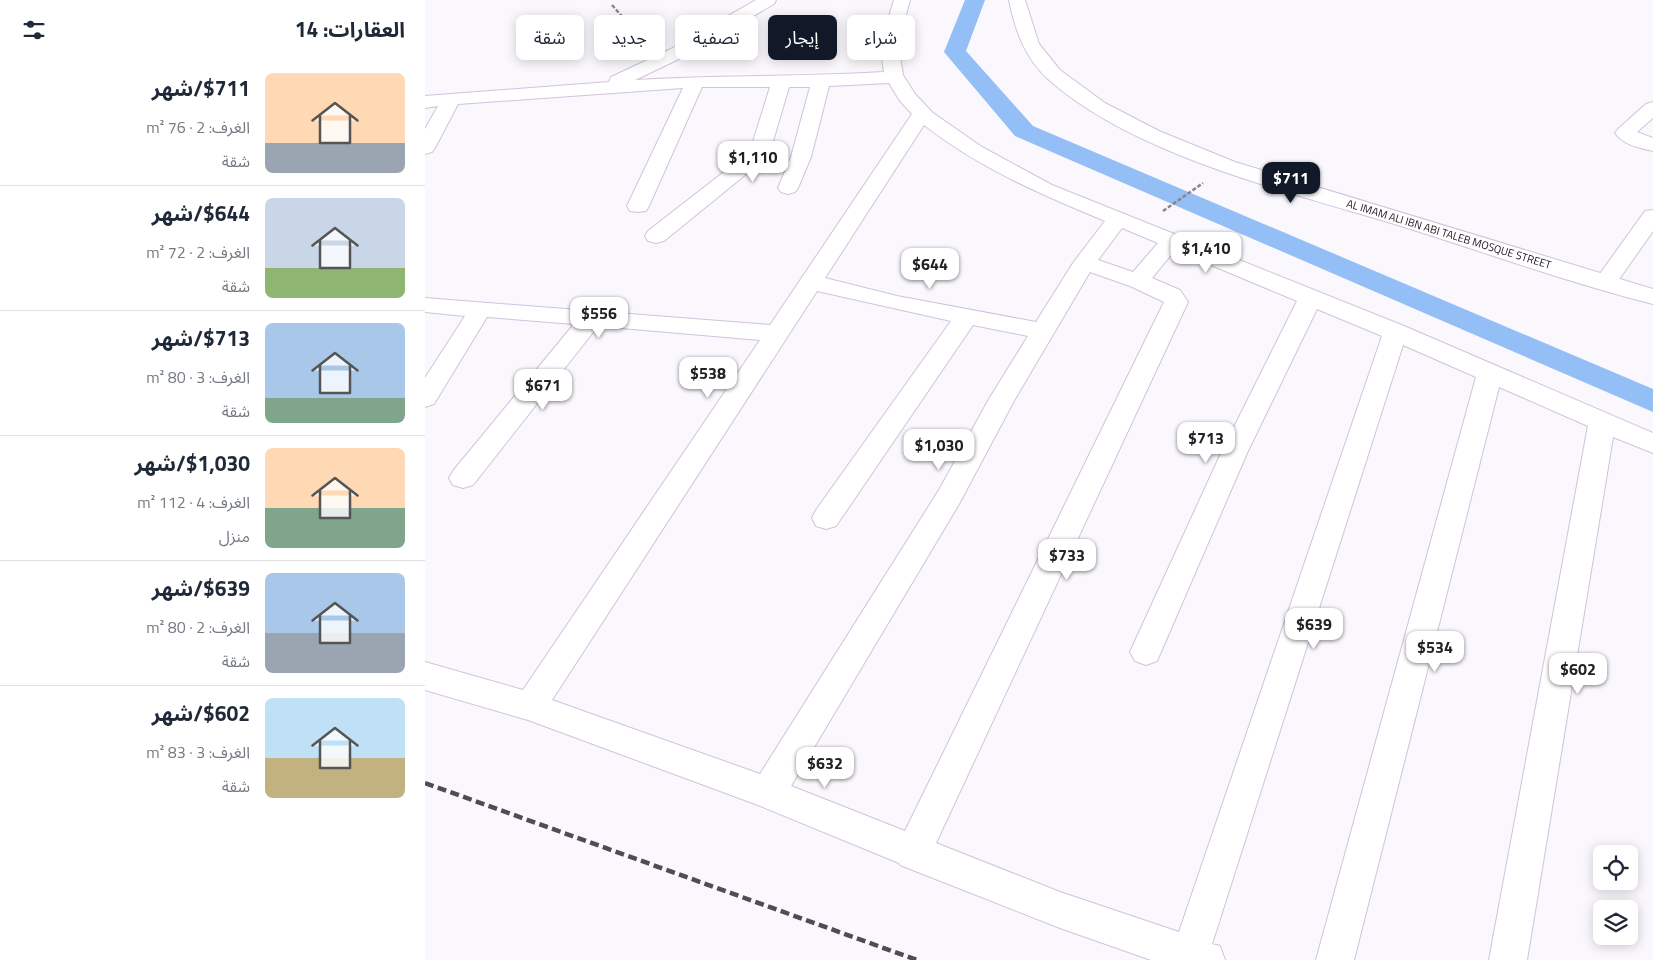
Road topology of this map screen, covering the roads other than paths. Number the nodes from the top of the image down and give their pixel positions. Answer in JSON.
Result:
{"nodes":[{"id":1,"x":768,"y":0,"type":"edge"},
{"id":2,"x":902,"y":0,"type":"edge"},
{"id":3,"x":1017,"y":0,"type":"edge"},
{"id":4,"x":894,"y":77,"type":"junction"},
{"id":5,"x":781,"y":81,"type":"junction"},
{"id":6,"x":821,"y":81,"type":"junction"},
{"id":7,"x":695,"y":82,"type":"junction"},
{"id":8,"x":603,"y":88,"type":"junction"},
{"id":9,"x":427,"y":98,"type":"edge"},
{"id":10,"x":451,"y":99,"type":"junction"},
{"id":11,"x":1653,"y":108,"type":"edge"},
{"id":12,"x":922,"y":114,"type":"junction"},
{"id":13,"x":1653,"y":145,"type":"edge"},
{"id":14,"x":425,"y":148,"type":"edge"},
{"id":15,"x":788,"y":188,"type":"dead end"},
{"id":16,"x":638,"y":206,"type":"dead end"},
{"id":17,"x":1653,"y":216,"type":"edge"},
{"id":18,"x":1119,"y":218,"type":"junction"},
{"id":19,"x":656,"y":236,"type":"dead end"},
{"id":20,"x":1172,"y":240,"type":"junction"},
{"id":21,"x":1084,"y":263,"type":"junction"},
{"id":22,"x":1138,"y":281,"type":"junction"},
{"id":23,"x":810,"y":282,"type":"junction"},
{"id":24,"x":1605,"y":283,"type":"junction"},
{"id":25,"x":1311,"y":297,"type":"junction"},
{"id":26,"x":1653,"y":297,"type":"edge"},
{"id":27,"x":425,"y":305,"type":"edge"},
{"id":28,"x":480,"y":310,"type":"junction"},
{"id":29,"x":967,"y":316,"type":"junction"},
{"id":30,"x":592,"y":318,"type":"junction"},
{"id":31,"x":1041,"y":331,"type":"junction"},
{"id":32,"x":1395,"y":332,"type":"junction"},
{"id":33,"x":775,"y":333,"type":"junction"},
{"id":34,"x":1491,"y":373,"type":"junction"},
{"id":35,"x":425,"y":398,"type":"edge"},
{"id":36,"x":1602,"y":422,"type":"junction"},
{"id":37,"x":1653,"y":444,"type":"edge"},
{"id":38,"x":463,"y":478,"type":"dead end"},
{"id":39,"x":826,"y":518,"type":"dead end"},
{"id":40,"x":1146,"y":652,"type":"dead end"},
{"id":41,"x":425,"y":676,"type":"edge"},
{"id":42,"x":530,"y":706,"type":"junction"},
{"id":43,"x":768,"y":793,"type":"junction"},
{"id":44,"x":913,"y":853,"type":"junction"},
{"id":45,"x":1198,"y":957,"type":"edge"},
{"id":46,"x":1335,"y":960,"type":"edge"},
{"id":47,"x":1508,"y":960,"type":"edge"}],
"edges":[{"from":1,"to":8,"type":"street"},
{"from":2,"to":4,"type":"street"},
{"from":3,"to":24,"type":"street","name":"AL IMAM ALI IBN ABI TALEB MOSQUE STREET"},
{"from":4,"to":6,"type":"street"},
{"from":4,"to":12,"type":"street"},
{"from":5,"to":6,"type":"street"},
{"from":5,"to":7,"type":"street"},
{"from":5,"to":19,"type":"street"},
{"from":6,"to":15,"type":"street"},
{"from":7,"to":8,"type":"street"},
{"from":7,"to":16,"type":"street"},
{"from":8,"to":10,"type":"street"},
{"from":9,"to":10,"type":"street"},
{"from":10,"to":14,"type":"street"},
{"from":11,"to":13,"type":"street"},
{"from":12,"to":18,"type":"street"},
{"from":12,"to":23,"type":"street"},
{"from":17,"to":24,"type":"street"},
{"from":18,"to":20,"type":"street"},
{"from":18,"to":21,"type":"street"},
{"from":20,"to":22,"type":"street"},
{"from":20,"to":25,"type":"street"},
{"from":21,"to":22,"type":"street"},
{"from":21,"to":31,"type":"street"},
{"from":22,"to":44,"type":"street"},
{"from":23,"to":29,"type":"street"},
{"from":23,"to":33,"type":"street"},
{"from":24,"to":26,"type":"street","name":"AL IMAM ALI IBN ABI TALEB MOSQUE STREET"},
{"from":25,"to":32,"type":"street"},
{"from":25,"to":40,"type":"street"},
{"from":27,"to":28,"type":"street"},
{"from":28,"to":30,"type":"street"},
{"from":28,"to":35,"type":"street"},
{"from":29,"to":31,"type":"street"},
{"from":29,"to":39,"type":"street"},
{"from":30,"to":33,"type":"street"},
{"from":30,"to":38,"type":"street"},
{"from":31,"to":43,"type":"street"},
{"from":32,"to":34,"type":"street"},
{"from":32,"to":45,"type":"street"},
{"from":33,"to":42,"type":"street"},
{"from":34,"to":36,"type":"street"},
{"from":34,"to":46,"type":"street"},
{"from":36,"to":37,"type":"street"},
{"from":36,"to":47,"type":"street"},
{"from":41,"to":42,"type":"street"},
{"from":42,"to":43,"type":"street"},
{"from":43,"to":44,"type":"street"},
{"from":44,"to":45,"type":"street"}]}
